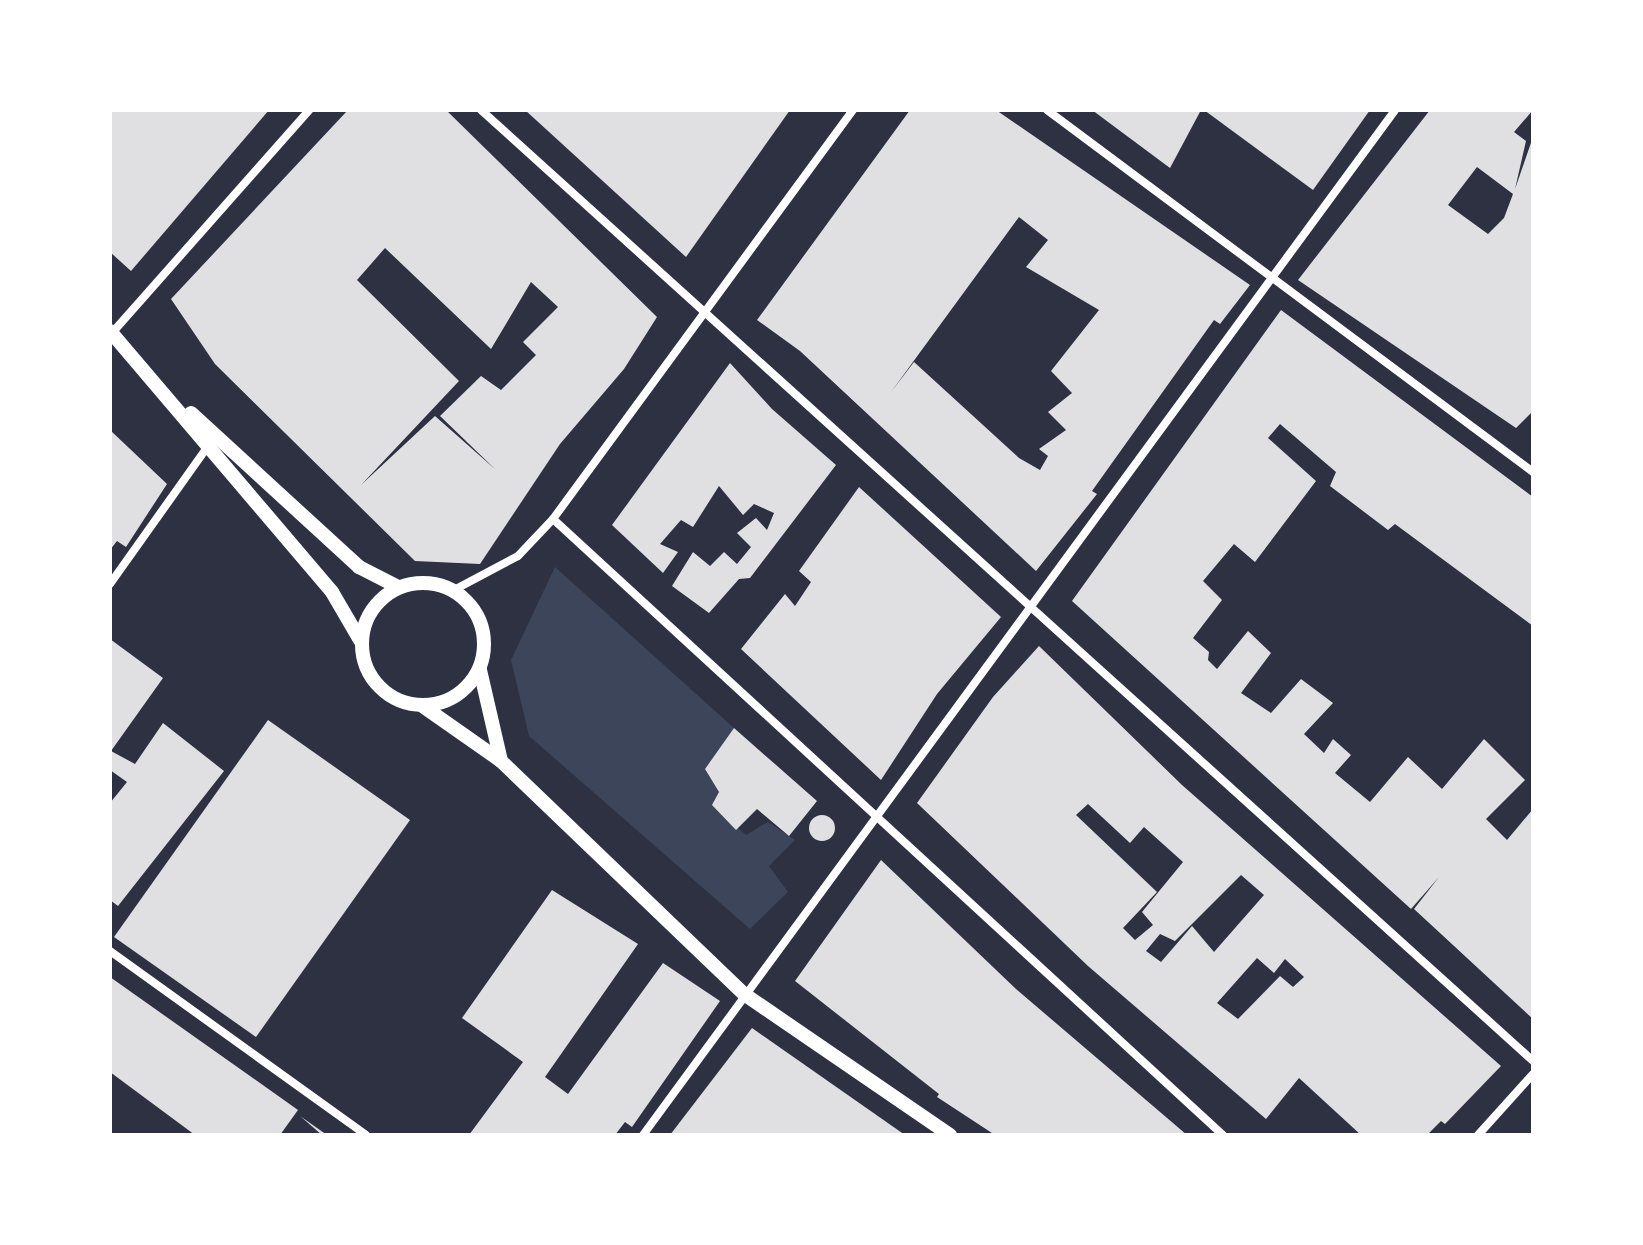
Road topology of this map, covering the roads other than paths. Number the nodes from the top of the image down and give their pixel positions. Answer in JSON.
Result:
{"nodes":[{"id":1,"x":309,"y":110,"type":"edge"},
{"id":2,"x":481,"y":110,"type":"edge"},
{"id":3,"x":853,"y":110,"type":"edge"},
{"id":4,"x":1047,"y":110,"type":"edge"},
{"id":5,"x":1395,"y":110,"type":"edge"},
{"id":6,"x":1273,"y":279,"type":"junction"},
{"id":7,"x":704,"y":313,"type":"junction"},
{"id":8,"x":111,"y":332,"type":"edge"},
{"id":9,"x":146,"y":371,"type":"junction"},
{"id":10,"x":208,"y":445,"type":"junction"},
{"id":11,"x":1533,"y":472,"type":"edge"},
{"id":12,"x":553,"y":519,"type":"junction"},
{"id":13,"x":110,"y":584,"type":"edge"},
{"id":14,"x":398,"y":587,"type":"junction"},
{"id":15,"x":454,"y":590,"type":"junction"},
{"id":16,"x":1030,"y":611,"type":"junction"},
{"id":17,"x":360,"y":640,"type":"junction"},
{"id":18,"x":480,"y":670,"type":"junction"},
{"id":19,"x":424,"y":707,"type":"junction"},
{"id":20,"x":501,"y":761,"type":"junction"},
{"id":21,"x":876,"y":817,"type":"junction"},
{"id":22,"x":110,"y":951,"type":"edge"},
{"id":23,"x":744,"y":994,"type":"junction"},
{"id":24,"x":1533,"y":1061,"type":"edge"},
{"id":25,"x":1533,"y":1074,"type":"edge"},
{"id":26,"x":366,"y":1135,"type":"edge"},
{"id":27,"x":643,"y":1135,"type":"edge"},
{"id":28,"x":950,"y":1135,"type":"edge"},
{"id":29,"x":1223,"y":1135,"type":"edge"},
{"id":30,"x":1478,"y":1135,"type":"edge"}],
"edges":[{"from":1,"to":8,"type":"street"},
{"from":2,"to":7,"type":"street"},
{"from":3,"to":7,"type":"street"},
{"from":4,"to":6,"type":"street"},
{"from":5,"to":6,"type":"street"},
{"from":6,"to":11,"type":"street"},
{"from":6,"to":16,"type":"street"},
{"from":7,"to":12,"type":"street"},
{"from":7,"to":16,"type":"street"},
{"from":8,"to":9,"type":"street"},
{"from":9,"to":10,"type":"street"},
{"from":9,"to":14,"type":"street"},
{"from":10,"to":13,"type":"street"},
{"from":10,"to":17,"type":"street"},
{"from":12,"to":15,"type":"street"},
{"from":12,"to":21,"type":"street"},
{"from":14,"to":15,"type":"street"},
{"from":14,"to":17,"type":"street"},
{"from":15,"to":18,"type":"street"},
{"from":16,"to":21,"type":"street"},
{"from":16,"to":24,"type":"street"},
{"from":17,"to":19,"type":"street"},
{"from":18,"to":19,"type":"street"},
{"from":18,"to":20,"type":"street"},
{"from":19,"to":20,"type":"street"},
{"from":20,"to":23,"type":"street"},
{"from":21,"to":23,"type":"street"},
{"from":21,"to":29,"type":"street"},
{"from":22,"to":26,"type":"street"},
{"from":23,"to":27,"type":"street"},
{"from":23,"to":28,"type":"street"},
{"from":25,"to":30,"type":"street"}]}
